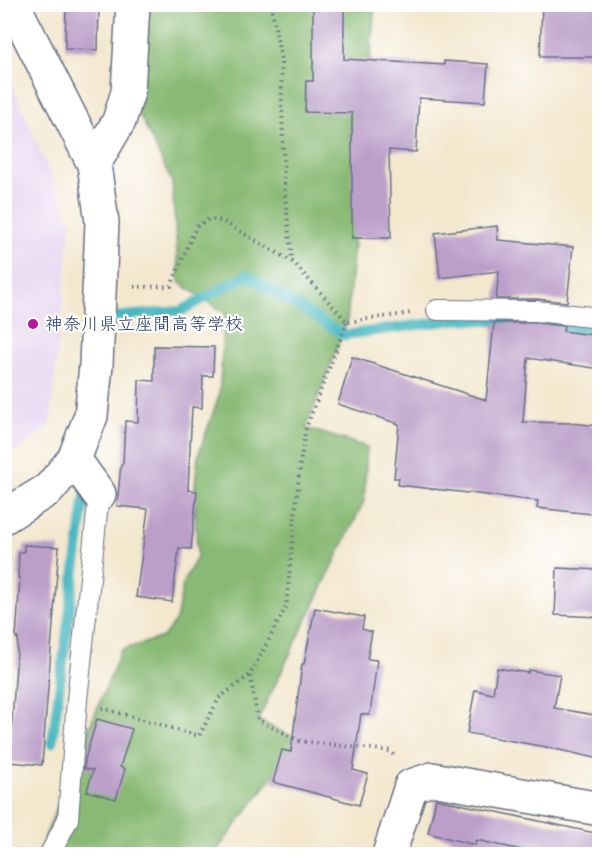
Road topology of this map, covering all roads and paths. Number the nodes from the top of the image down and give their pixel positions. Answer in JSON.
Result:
{"nodes":[{"id":1,"x":15,"y":4,"type":"edge"},
{"id":2,"x":133,"y":4,"type":"edge"},
{"id":3,"x":271,"y":4,"type":"edge"},
{"id":4,"x":94,"y":164,"type":"junction"},
{"id":5,"x":292,"y":262,"type":"junction"},
{"id":6,"x":100,"y":287,"type":"junction"},
{"id":7,"x":437,"y":310,"type":"joint"},
{"id":8,"x":600,"y":318,"type":"edge"},
{"id":9,"x":347,"y":322,"type":"junction"},
{"id":10,"x":74,"y":459,"type":"junction"},
{"id":11,"x":99,"y":494,"type":"joint"},
{"id":12,"x":4,"y":517,"type":"edge"},
{"id":13,"x":250,"y":675,"type":"junction"},
{"id":14,"x":77,"y":700,"type":"junction"},
{"id":15,"x":411,"y":786,"type":"junction"},
{"id":16,"x":600,"y":809,"type":"edge"},
{"id":17,"x":50,"y":855,"type":"edge"},
{"id":18,"x":389,"y":855,"type":"edge"}],
"edges":[{"from":1,"to":4,"type":"street"},
{"from":2,"to":4,"type":"street"},
{"from":3,"to":5,"type":"path"},
{"from":4,"to":6,"type":"street"},
{"from":5,"to":6,"type":"path"},
{"from":5,"to":9,"type":"path"},
{"from":6,"to":10,"type":"street"},
{"from":7,"to":8,"type":"lane"},
{"from":7,"to":9,"type":"path"},
{"from":9,"to":13,"type":"path"},
{"from":10,"to":11,"type":"street"},
{"from":10,"to":12,"type":"street"},
{"from":11,"to":14,"type":"lane"},
{"from":13,"to":14,"type":"path"},
{"from":13,"to":15,"type":"path"},
{"from":14,"to":17,"type":"lane"},
{"from":15,"to":16,"type":"street"},
{"from":15,"to":18,"type":"street"}]}
